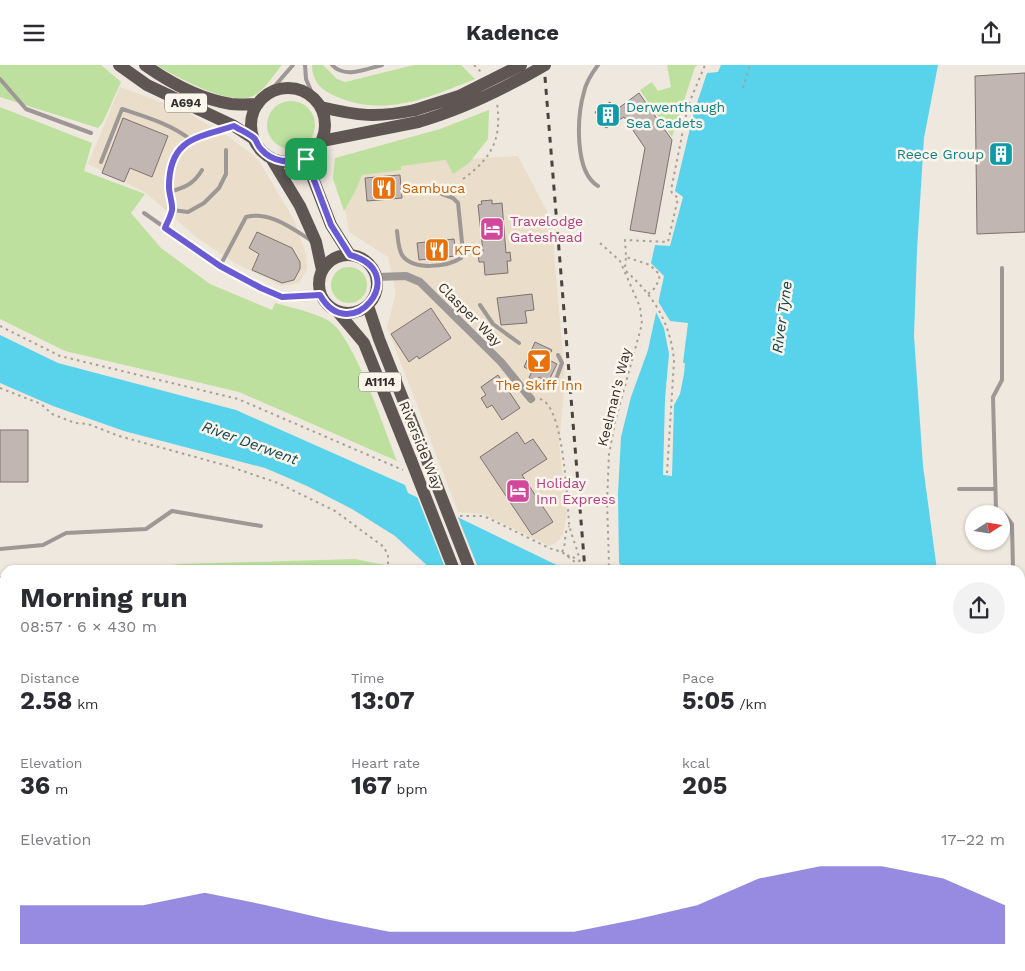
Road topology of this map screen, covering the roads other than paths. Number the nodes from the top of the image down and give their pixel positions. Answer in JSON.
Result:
{"nodes":[{"id":1,"x":119,"y":65,"type":"edge"},
{"id":2,"x":145,"y":65,"type":"edge"},
{"id":3,"x":293,"y":65,"type":"edge"},
{"id":4,"x":305,"y":65,"type":"edge"},
{"id":5,"x":332,"y":65,"type":"edge"},
{"id":6,"x":382,"y":65,"type":"edge"},
{"id":7,"x":521,"y":65,"type":"edge"},
{"id":8,"x":545,"y":65,"type":"edge"},
{"id":9,"x":598,"y":65,"type":"edge"},
{"id":10,"x":0,"y":79,"type":"edge"},
{"id":11,"x":263,"y":99,"type":"junction"},
{"id":12,"x":318,"y":102,"type":"junction"},
{"id":13,"x":416,"y":116,"type":"junction"},
{"id":14,"x":234,"y":126,"type":"junction"},
{"id":15,"x":91,"y":133,"type":"dead end"},
{"id":16,"x":193,"y":139,"type":"junction"},
{"id":17,"x":254,"y":139,"type":"junction"},
{"id":18,"x":322,"y":141,"type":"junction"},
{"id":19,"x":226,"y":150,"type":"dead end"},
{"id":20,"x":271,"y":158,"type":"junction"},
{"id":21,"x":306,"y":159,"type":"junction"},
{"id":22,"x":101,"y":162,"type":"dead end"},
{"id":23,"x":202,"y":170,"type":"dead end"},
{"id":24,"x":598,"y":186,"type":"dead end"},
{"id":25,"x":170,"y":192,"type":"junction"},
{"id":26,"x":442,"y":194,"type":"dead end"},
{"id":27,"x":172,"y":210,"type":"junction"},
{"id":28,"x":144,"y":213,"type":"dead end"},
{"id":29,"x":165,"y":228,"type":"junction"},
{"id":30,"x":397,"y":231,"type":"dead end"},
{"id":31,"x":316,"y":242,"type":"junction"},
{"id":32,"x":350,"y":255,"type":"junction"},
{"id":33,"x":220,"y":266,"type":"junction"},
{"id":34,"x":1002,"y":268,"type":"dead end"},
{"id":35,"x":322,"y":270,"type":"junction"},
{"id":36,"x":376,"y":277,"type":"junction"},
{"id":37,"x":320,"y":295,"type":"junction"},
{"id":38,"x":480,"y":305,"type":"dead end"},
{"id":39,"x":368,"y":306,"type":"junction"},
{"id":40,"x":337,"y":311,"type":"junction"},
{"id":41,"x":519,"y":343,"type":"dead end"},
{"id":42,"x":558,"y":355,"type":"dead end"},
{"id":43,"x":522,"y":389,"type":"junction"},
{"id":44,"x":530,"y":399,"type":"road end"},
{"id":45,"x":959,"y":489,"type":"dead end"},
{"id":46,"x":994,"y":489,"type":"junction"},
{"id":47,"x":996,"y":505,"type":"edge"},
{"id":48,"x":1010,"y":521,"type":"edge"},
{"id":49,"x":261,"y":526,"type":"dead end"},
{"id":50,"x":0,"y":549,"type":"edge"},
{"id":51,"x":452,"y":565,"type":"edge"},
{"id":52,"x":468,"y":565,"type":"edge"},
{"id":53,"x":1014,"y":565,"type":"edge"}],
"edges":[{"from":1,"to":14,"type":"main road","number":"A694"},
{"from":2,"to":11,"type":"main road","number":"A694"},
{"from":3,"to":11,"type":"lane"},
{"from":4,"to":12,"type":"lane"},
{"from":5,"to":6,"type":"lane"},
{"from":7,"to":13,"type":"main road","number":"A694","bridge":true},
{"from":8,"to":13,"type":"main road","number":"A694","bridge":true},
{"from":9,"to":24,"type":"lane"},
{"from":10,"to":15,"type":"lane"},
{"from":11,"to":12,"type":"main road","number":"A694"},
{"from":11,"to":17,"type":"main road"},
{"from":12,"to":13,"type":"main road","number":"A694"},
{"from":12,"to":18,"type":"main road"},
{"from":13,"to":18,"type":"main road","number":"A694"},
{"from":14,"to":16,"type":"lane"},
{"from":14,"to":17,"type":"main road","number":"A694"},
{"from":16,"to":22,"type":"lane"},
{"from":16,"to":25,"type":"lane"},
{"from":17,"to":20,"type":"main road","number":"A694"},
{"from":18,"to":21,"type":"main road"},
{"from":19,"to":27,"type":"lane"},
{"from":20,"to":21,"type":"main road"},
{"from":20,"to":31,"type":"main road"},
{"from":21,"to":32,"type":"main road"},
{"from":23,"to":25,"type":"lane"},
{"from":25,"to":27,"type":"lane"},
{"from":26,"to":30,"type":"lane"},
{"from":27,"to":29,"type":"lane"},
{"from":28,"to":29,"type":"lane"},
{"from":29,"to":33,"type":"lane"},
{"from":31,"to":33,"type":"lane"},
{"from":31,"to":35,"type":"main road"},
{"from":32,"to":35,"type":"main road"},
{"from":32,"to":36,"type":"main road"},
{"from":33,"to":37,"type":"lane"},
{"from":34,"to":46,"type":"lane"},
{"from":35,"to":37,"type":"main road"},
{"from":36,"to":39,"type":"main road"},
{"from":36,"to":43,"type":"street","name":"Clasper Way"},
{"from":37,"to":40,"type":"main road","number":"A1114"},
{"from":38,"to":41,"type":"lane"},
{"from":39,"to":40,"type":"main road"},
{"from":39,"to":52,"type":"main road","name":"Riverside Way","number":"A1114","bridge":true},
{"from":40,"to":51,"type":"main road","name":"Riverside Way","number":"A1114","bridge":true},
{"from":42,"to":43,"type":"lane"},
{"from":43,"to":44,"type":"street","name":"Clasper Way"},
{"from":45,"to":46,"type":"lane"},
{"from":46,"to":47,"type":"lane"},
{"from":48,"to":53,"type":"lane"},
{"from":49,"to":50,"type":"lane"}]}
